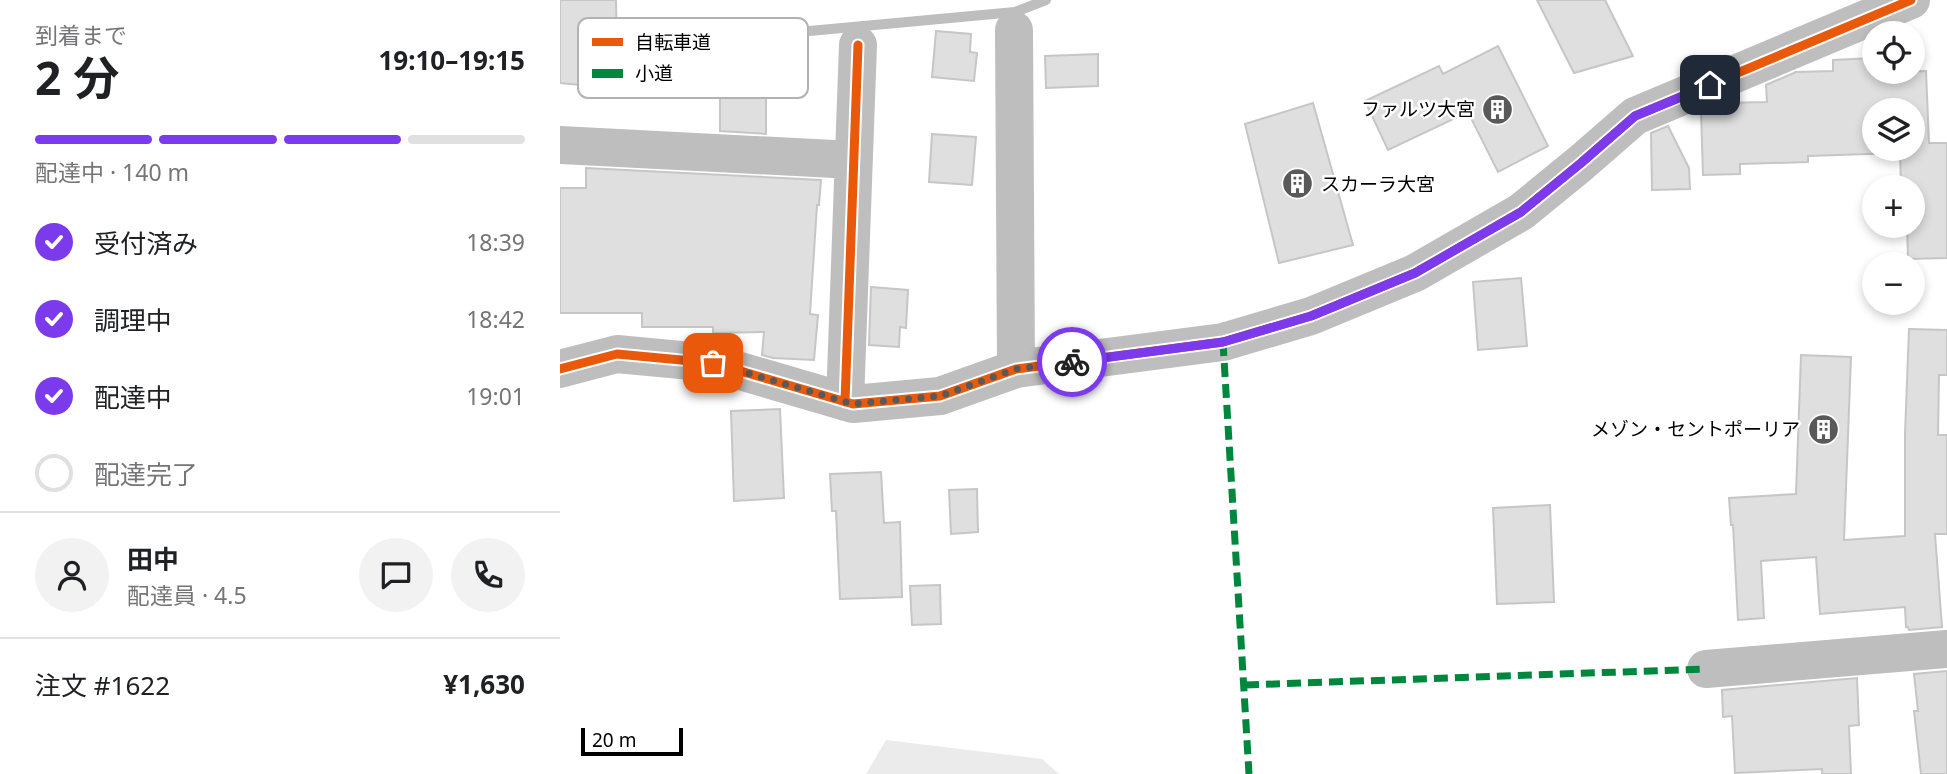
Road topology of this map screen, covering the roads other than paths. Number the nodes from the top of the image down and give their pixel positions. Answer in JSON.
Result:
{"nodes":[{"id":1,"x":1911,"y":0,"type":"edge"},
{"id":2,"x":1014,"y":30,"type":"dead end"},
{"id":3,"x":858,"y":45,"type":"dead end"},
{"id":4,"x":560,"y":145,"type":"edge"},
{"id":5,"x":853,"y":160,"type":"junction"},
{"id":6,"x":560,"y":369,"type":"edge"},
{"id":7,"x":1016,"y":369,"type":"junction"},
{"id":8,"x":845,"y":402,"type":"junction"},
{"id":9,"x":1947,"y":649,"type":"edge"},
{"id":10,"x":1706,"y":669,"type":"dead end"}],
"edges":[{"from":1,"to":7,"type":"street"},
{"from":2,"to":7,"type":"street"},
{"from":3,"to":5,"type":"street"},
{"from":4,"to":5,"type":"street"},
{"from":5,"to":8,"type":"street"},
{"from":6,"to":8,"type":"street"},
{"from":7,"to":8,"type":"street"},
{"from":9,"to":10,"type":"street"}]}
